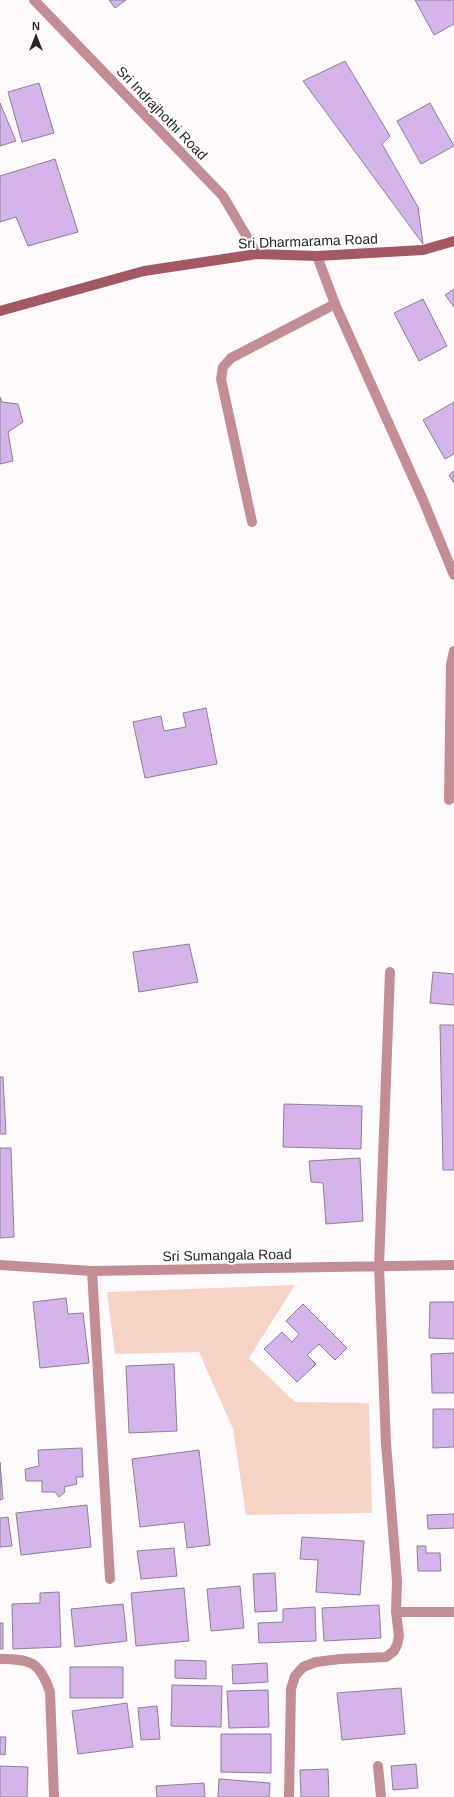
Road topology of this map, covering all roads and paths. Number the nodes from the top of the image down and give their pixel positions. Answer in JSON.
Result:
{"nodes":[{"id":1,"x":34,"y":0,"type":"edge"},
{"id":2,"x":454,"y":241,"type":"edge"},
{"id":3,"x":257,"y":254,"type":"junction"},
{"id":4,"x":317,"y":256,"type":"junction"},
{"id":5,"x":335,"y":304,"type":"junction"},
{"id":6,"x":0,"y":311,"type":"edge"},
{"id":7,"x":252,"y":522,"type":"dead end"},
{"id":8,"x":454,"y":575,"type":"edge"},
{"id":9,"x":454,"y":651,"type":"edge"},
{"id":10,"x":449,"y":800,"type":"dead end"},
{"id":11,"x":390,"y":972,"type":"dead end"},
{"id":12,"x":0,"y":1265,"type":"edge"},
{"id":13,"x":454,"y":1265,"type":"edge"},
{"id":14,"x":379,"y":1266,"type":"junction"},
{"id":15,"x":92,"y":1271,"type":"junction"},
{"id":16,"x":110,"y":1578,"type":"dead end"},
{"id":17,"x":396,"y":1612,"type":"junction"},
{"id":18,"x":454,"y":1612,"type":"edge"},
{"id":19,"x":0,"y":1659,"type":"edge"},
{"id":20,"x":378,"y":1766,"type":"dead end"},
{"id":21,"x":54,"y":1797,"type":"edge"},
{"id":22,"x":289,"y":1797,"type":"edge"},
{"id":23,"x":381,"y":1797,"type":"edge"}],
"edges":[{"from":1,"to":3,"type":"street","name":"Sri Indrajhothi Road"},
{"from":2,"to":4,"type":"street","name":"Sri Dharmarama Road"},
{"from":3,"to":4,"type":"street","name":"Sri Dharmarama Road"},
{"from":3,"to":6,"type":"street","name":"Sri Dharmarama Road"},
{"from":4,"to":5,"type":"street"},
{"from":5,"to":7,"type":"street"},
{"from":5,"to":8,"type":"street"},
{"from":9,"to":10,"type":"street"},
{"from":11,"to":14,"type":"street"},
{"from":12,"to":15,"type":"street","name":"Sri Sumangala Road"},
{"from":13,"to":14,"type":"street","name":"Sri Sumangala Road"},
{"from":14,"to":15,"type":"street","name":"Sri Sumangala Road"},
{"from":14,"to":17,"type":"street"},
{"from":15,"to":16,"type":"street"},
{"from":17,"to":18,"type":"street"},
{"from":17,"to":22,"type":"street"},
{"from":19,"to":21,"type":"street"},
{"from":20,"to":23,"type":"street"}]}
